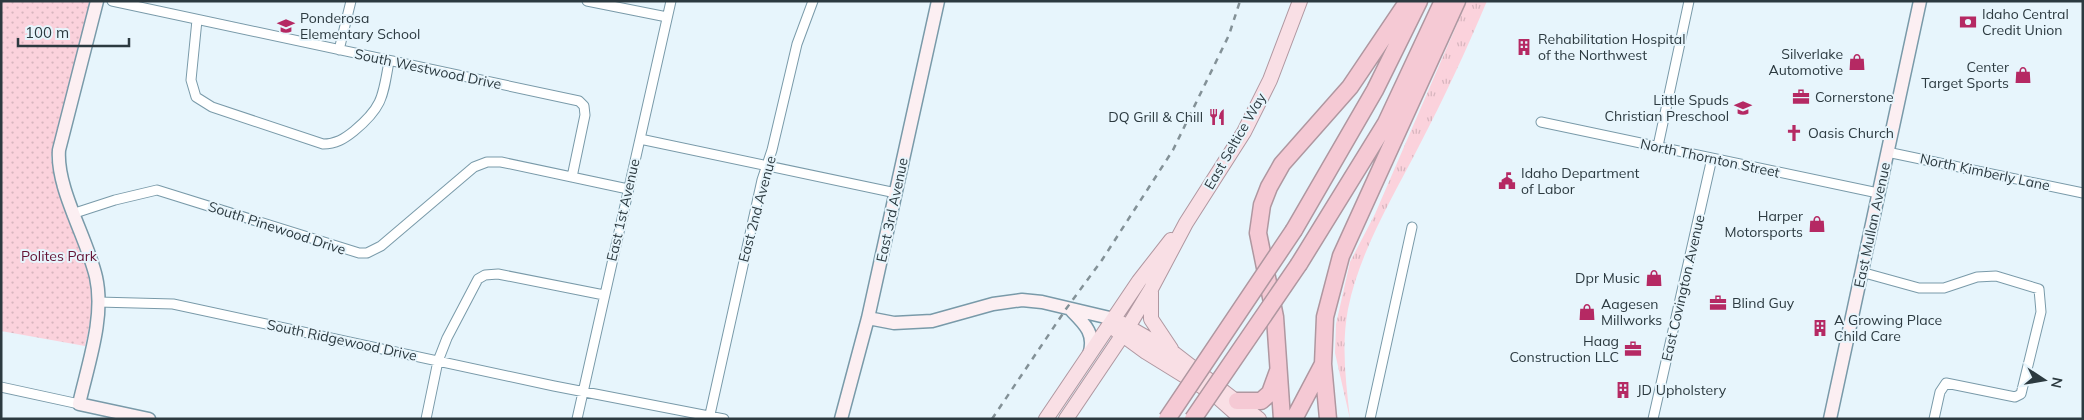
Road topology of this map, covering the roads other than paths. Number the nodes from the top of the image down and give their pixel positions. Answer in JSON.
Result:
{"nodes":[{"id":1,"x":97,"y":1,"type":"edge"},
{"id":2,"x":112,"y":1,"type":"edge"},
{"id":3,"x":351,"y":1,"type":"edge"},
{"id":4,"x":587,"y":1,"type":"edge"},
{"id":5,"x":671,"y":1,"type":"edge"},
{"id":6,"x":813,"y":1,"type":"edge"},
{"id":7,"x":938,"y":1,"type":"edge"},
{"id":8,"x":1300,"y":1,"type":"edge"},
{"id":9,"x":1408,"y":1,"type":"edge"},
{"id":10,"x":1419,"y":1,"type":"edge"},
{"id":11,"x":1443,"y":1,"type":"edge"},
{"id":12,"x":1457,"y":1,"type":"edge"},
{"id":13,"x":1689,"y":1,"type":"edge"},
{"id":14,"x":1920,"y":1,"type":"edge"},
{"id":15,"x":667,"y":17,"type":"junction"},
{"id":16,"x":198,"y":20,"type":"junction"},
{"id":17,"x":339,"y":50,"type":"junction"},
{"id":18,"x":389,"y":61,"type":"junction"},
{"id":19,"x":1541,"y":122,"type":"dead end"},
{"id":20,"x":640,"y":139,"type":"junction"},
{"id":21,"x":1658,"y":146,"type":"junction"},
{"id":22,"x":1887,"y":152,"type":"junction"},
{"id":23,"x":1712,"y":158,"type":"junction"},
{"id":24,"x":767,"y":165,"type":"junction"},
{"id":25,"x":572,"y":177,"type":"junction"},
{"id":26,"x":628,"y":189,"type":"junction"},
{"id":27,"x":896,"y":193,"type":"junction"},
{"id":28,"x":1878,"y":193,"type":"junction"},
{"id":29,"x":2083,"y":193,"type":"edge"},
{"id":30,"x":75,"y":213,"type":"junction"},
{"id":31,"x":1186,"y":223,"type":"junction"},
{"id":32,"x":1412,"y":227,"type":"dead end"},
{"id":33,"x":1861,"y":272,"type":"junction"},
{"id":34,"x":1151,"y":289,"type":"junction"},
{"id":35,"x":604,"y":296,"type":"junction"},
{"id":36,"x":98,"y":302,"type":"junction"},
{"id":37,"x":1071,"y":310,"type":"junction"},
{"id":38,"x":868,"y":318,"type":"junction"},
{"id":39,"x":1112,"y":322,"type":"junction"},
{"id":40,"x":1125,"y":331,"type":"junction"},
{"id":41,"x":1146,"y":352,"type":"junction"},
{"id":42,"x":1175,"y":354,"type":"junction"},
{"id":43,"x":1089,"y":355,"type":"junction"},
{"id":44,"x":438,"y":361,"type":"junction"},
{"id":45,"x":1104,"y":363,"type":"junction"},
{"id":46,"x":1323,"y":364,"type":"junction"},
{"id":47,"x":1279,"y":367,"type":"junction"},
{"id":48,"x":1,"y":387,"type":"edge"},
{"id":49,"x":584,"y":391,"type":"junction"},
{"id":50,"x":1064,"y":392,"type":"junction"},
{"id":51,"x":1237,"y":401,"type":"junction"},
{"id":52,"x":79,"y":404,"type":"junction"},
{"id":53,"x":122,"y":416,"type":"edge"},
{"id":54,"x":709,"y":417,"type":"edge"},
{"id":55,"x":149,"y":419,"type":"edge"},
{"id":56,"x":426,"y":419,"type":"edge"},
{"id":57,"x":577,"y":419,"type":"edge"},
{"id":58,"x":724,"y":419,"type":"edge"},
{"id":59,"x":841,"y":419,"type":"edge"},
{"id":60,"x":1046,"y":419,"type":"edge"},
{"id":61,"x":1053,"y":419,"type":"edge"},
{"id":62,"x":1066,"y":419,"type":"edge"},
{"id":63,"x":1167,"y":419,"type":"edge"},
{"id":64,"x":1193,"y":419,"type":"edge"},
{"id":65,"x":1242,"y":419,"type":"edge"},
{"id":66,"x":1260,"y":419,"type":"edge"},
{"id":67,"x":1282,"y":419,"type":"edge"},
{"id":68,"x":1294,"y":419,"type":"edge"},
{"id":69,"x":1328,"y":419,"type":"edge"},
{"id":70,"x":1370,"y":419,"type":"edge"},
{"id":71,"x":1653,"y":419,"type":"edge"},
{"id":72,"x":1830,"y":419,"type":"edge"},
{"id":73,"x":1934,"y":419,"type":"edge"}],
"edges":[{"from":1,"to":30,"type":"street"},
{"from":2,"to":16,"type":"street","name":"South Westwood Drive"},
{"from":3,"to":17,"type":"street"},
{"from":4,"to":15,"type":"street"},
{"from":5,"to":15,"type":"street","name":"East 1st Avenue"},
{"from":6,"to":24,"type":"street","name":"East 2nd Avenue"},
{"from":7,"to":27,"type":"street","name":"East 3rd Avenue"},
{"from":8,"to":31,"type":"main road","name":"East Seltice Way"},
{"from":9,"to":47,"type":"highway"},
{"from":10,"to":63,"type":"highway","bridge":true},
{"from":11,"to":64,"type":"highway","bridge":true},
{"from":12,"to":46,"type":"highway"},
{"from":13,"to":21,"type":"street"},
{"from":14,"to":22,"type":"street","name":"East Mullan Avenue"},
{"from":15,"to":20,"type":"street","name":"East 1st Avenue"},
{"from":16,"to":17,"type":"street","name":"South Westwood Drive"},
{"from":16,"to":18,"type":"street"},
{"from":17,"to":18,"type":"street","name":"South Westwood Drive"},
{"from":18,"to":25,"type":"street","name":"South Westwood Drive"},
{"from":19,"to":21,"type":"street","name":"North Thornton Street"},
{"from":20,"to":24,"type":"street"},
{"from":20,"to":26,"type":"street","name":"East 1st Avenue"},
{"from":21,"to":23,"type":"street","name":"North Thornton Street"},
{"from":22,"to":28,"type":"street","name":"East Mullan Avenue"},
{"from":22,"to":29,"type":"street","name":"North Kimberly Lane"},
{"from":23,"to":28,"type":"street","name":"North Thornton Street"},
{"from":23,"to":71,"type":"street","name":"East Covington Avenue"},
{"from":24,"to":27,"type":"street"},
{"from":24,"to":54,"type":"street","name":"East 2nd Avenue"},
{"from":25,"to":26,"type":"street","name":"South Pinewood Drive"},
{"from":25,"to":30,"type":"street","name":"South Pinewood Drive"},
{"from":26,"to":35,"type":"street","name":"East 1st Avenue"},
{"from":27,"to":38,"type":"street","name":"East 3rd Avenue"},
{"from":28,"to":33,"type":"street","name":"East Mullan Avenue"},
{"from":30,"to":36,"type":"street"},
{"from":31,"to":34,"type":"main road","name":"East Seltice Way"},
{"from":31,"to":39,"type":"main road","name":"East Seltice Way"},
{"from":32,"to":70,"type":"street"},
{"from":33,"to":72,"type":"street","name":"East Mullan Avenue"},
{"from":33,"to":73,"type":"street"},
{"from":34,"to":40,"type":"main road","name":"East Seltice Way"},
{"from":34,"to":42,"type":"main road"},
{"from":35,"to":44,"type":"street"},
{"from":35,"to":49,"type":"street","name":"East 1st Avenue"},
{"from":36,"to":44,"type":"street","name":"South Ridgewood Drive"},
{"from":36,"to":52,"type":"street"},
{"from":37,"to":38,"type":"street"},
{"from":37,"to":39,"type":"street"},
{"from":37,"to":43,"type":"street"},
{"from":38,"to":59,"type":"street","name":"East 3rd Avenue"},
{"from":39,"to":40,"type":"main road"},
{"from":39,"to":43,"type":"main road","name":"East Seltice Way"},
{"from":40,"to":41,"type":"main road"},
{"from":40,"to":42,"type":"main road"},
{"from":40,"to":45,"type":"main road","name":"East Seltice Way"},
{"from":41,"to":45,"type":"main road"},
{"from":41,"to":65,"type":"main road"},
{"from":42,"to":51,"type":"main road"},
{"from":43,"to":50,"type":"main road","name":"East Seltice Way"},
{"from":44,"to":49,"type":"street","name":"South Ridgewood Drive"},
{"from":44,"to":56,"type":"street"},
{"from":45,"to":62,"type":"main road","name":"East Seltice Way"},
{"from":46,"to":68,"type":"highway"},
{"from":46,"to":69,"type":"highway"},
{"from":47,"to":51,"type":"highway"},
{"from":47,"to":67,"type":"highway"},
{"from":48,"to":52,"type":"street"},
{"from":49,"to":54,"type":"street","name":"South Ridgewood Drive"},
{"from":49,"to":57,"type":"street","name":"East 1st Avenue"},
{"from":50,"to":60,"type":"main road","name":"East Seltice Way"},
{"from":50,"to":61,"type":"main road"},
{"from":51,"to":66,"type":"main road"},
{"from":52,"to":53,"type":"street"},
{"from":53,"to":55,"type":"street"},
{"from":54,"to":58,"type":"street","name":"South Ridgewood Drive"}]}
